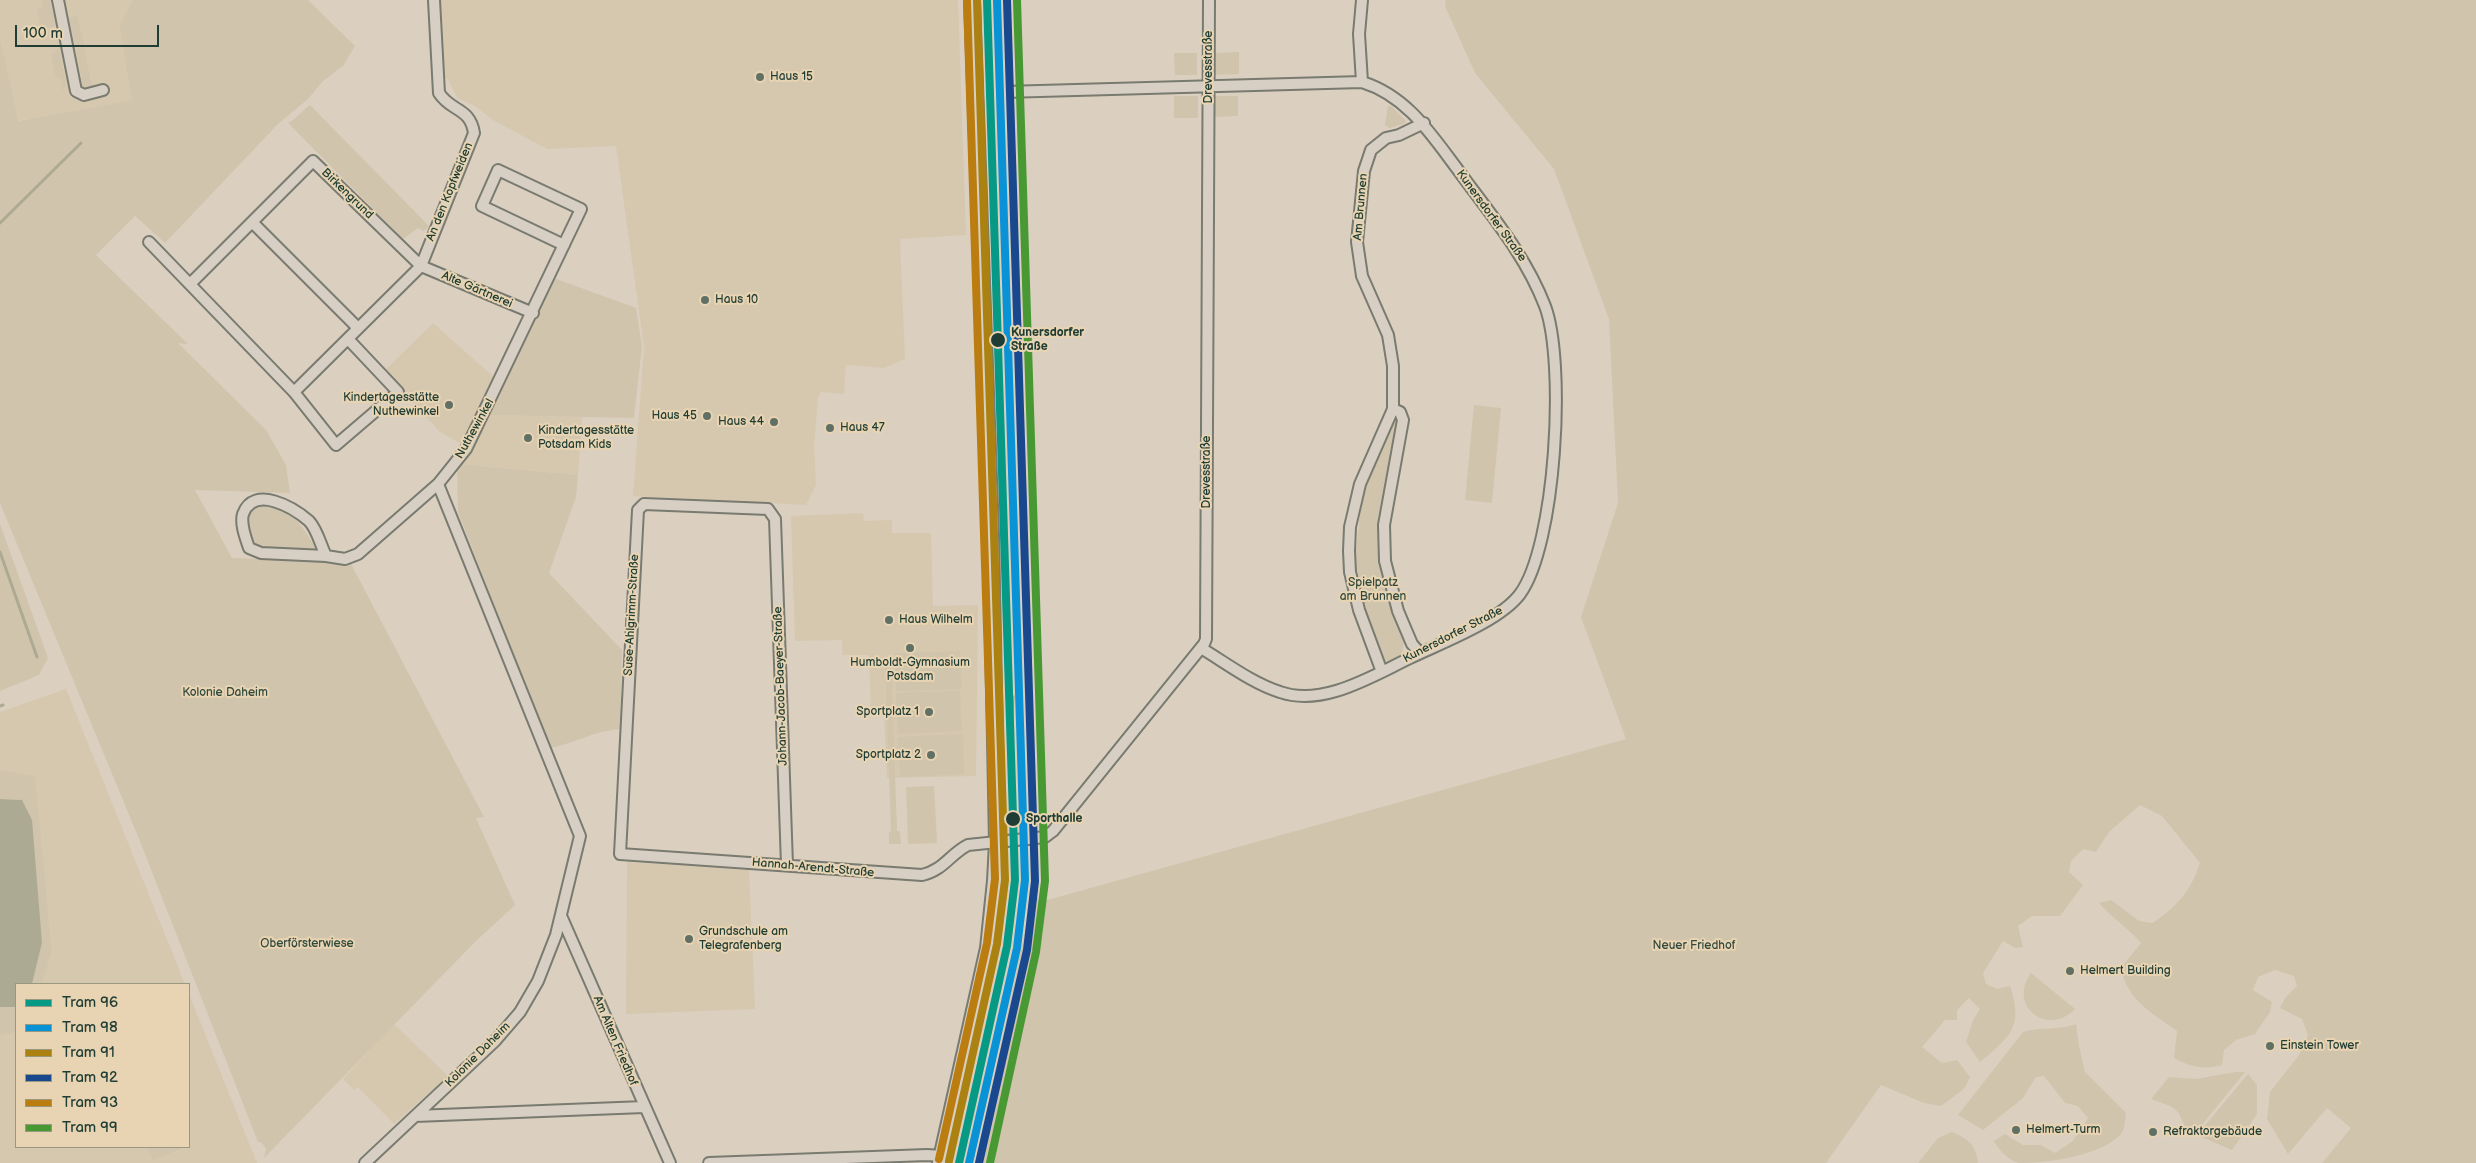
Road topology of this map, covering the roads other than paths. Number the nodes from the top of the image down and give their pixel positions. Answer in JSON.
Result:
{"nodes":[{"id":1,"x":58,"y":0,"type":"edge"},
{"id":2,"x":434,"y":0,"type":"edge"},
{"id":3,"x":972,"y":0,"type":"edge"},
{"id":4,"x":1001,"y":0,"type":"edge"},
{"id":5,"x":1209,"y":0,"type":"edge"},
{"id":6,"x":1362,"y":0,"type":"edge"},
{"id":7,"x":1362,"y":82,"type":"junction"},
{"id":8,"x":1209,"y":86,"type":"junction"},
{"id":9,"x":103,"y":90,"type":"dead end"},
{"id":10,"x":1004,"y":92,"type":"junction"},
{"id":11,"x":1424,"y":123,"type":"junction"},
{"id":12,"x":252,"y":222,"type":"junction"},
{"id":13,"x":149,"y":242,"type":"dead end"},
{"id":14,"x":564,"y":244,"type":"junction"},
{"id":15,"x":421,"y":266,"type":"junction"},
{"id":16,"x":190,"y":284,"type":"junction"},
{"id":17,"x":533,"y":313,"type":"junction"},
{"id":18,"x":358,"y":328,"type":"junction"},
{"id":19,"x":348,"y":339,"type":"junction"},
{"id":20,"x":294,"y":392,"type":"junction"},
{"id":21,"x":1393,"y":408,"type":"junction"},
{"id":22,"x":438,"y":484,"type":"junction"},
{"id":23,"x":768,"y":509,"type":"joint"},
{"id":24,"x":326,"y":556,"type":"junction"},
{"id":25,"x":1201,"y":648,"type":"junction"},
{"id":26,"x":1420,"y":653,"type":"junction"},
{"id":27,"x":1382,"y":672,"type":"junction"},
{"id":28,"x":1029,"y":839,"type":"junction"},
{"id":29,"x":997,"y":843,"type":"junction"},
{"id":30,"x":620,"y":854,"type":"joint"},
{"id":31,"x":787,"y":865,"type":"junction"},
{"id":32,"x":562,"y":918,"type":"junction"},
{"id":33,"x":644,"y":1107,"type":"junction"},
{"id":34,"x":415,"y":1116,"type":"junction"},
{"id":35,"x":941,"y":1160,"type":"edge"},
{"id":36,"x":364,"y":1163,"type":"edge"},
{"id":37,"x":670,"y":1163,"type":"edge"},
{"id":38,"x":710,"y":1163,"type":"edge"}],
"edges":[{"from":1,"to":9,"type":"street"},
{"from":2,"to":15,"type":"street","name":"An den Kopfweiden"},
{"from":3,"to":29,"type":"main road"},
{"from":4,"to":10,"type":"street"},
{"from":5,"to":8,"type":"street","name":"Drevesstraße"},
{"from":6,"to":7,"type":"street"},
{"from":7,"to":8,"type":"street","name":"Kunersdorfer Straße"},
{"from":7,"to":11,"type":"street","name":"Kunersdorfer Straße"},
{"from":8,"to":10,"type":"street","name":"Kunersdorfer Straße"},
{"from":8,"to":25,"type":"street","name":"Drevesstraße"},
{"from":10,"to":28,"type":"street"},
{"from":11,"to":21,"type":"street","name":"Am Brunnen"},
{"from":11,"to":26,"type":"street","name":"Kunersdorfer Straße"},
{"from":12,"to":15,"type":"street","name":"Birkengrund"},
{"from":12,"to":16,"type":"street","name":"Birkengrund"},
{"from":12,"to":18,"type":"street"},
{"from":13,"to":16,"type":"street"},
{"from":14,"to":14,"type":"street","name":"Nuthewinkel"},
{"from":14,"to":17,"type":"street","name":"Nuthewinkel"},
{"from":15,"to":17,"type":"street","name":"Alte Gärtnerei"},
{"from":15,"to":18,"type":"street","name":"An den Kopfweiden"},
{"from":16,"to":20,"type":"street"},
{"from":17,"to":22,"type":"street","name":"Nuthewinkel"},
{"from":18,"to":19,"type":"street","name":"An den Kopfweiden"},
{"from":19,"to":20,"type":"street","name":"An den Kopfweiden"},
{"from":19,"to":20,"type":"street"},
{"from":21,"to":26,"type":"street","name":"Am Brunnen"},
{"from":21,"to":27,"type":"street","name":"Am Brunnen"},
{"from":22,"to":24,"type":"street","name":"Nuthewinkel"},
{"from":22,"to":32,"type":"street","name":"Kolonie Daheim"},
{"from":23,"to":30,"type":"street","name":"Suse-Ahlgrimm-Straße"},
{"from":23,"to":31,"type":"street","name":"Johann-Jacob-Baeyer-Straße"},
{"from":24,"to":24,"type":"street","name":"Nuthewinkel"},
{"from":25,"to":27,"type":"street","name":"Kunersdorfer Straße"},
{"from":25,"to":28,"type":"street","name":"Drevesstraße"},
{"from":26,"to":27,"type":"street","name":"Kunersdorfer Straße"},
{"from":28,"to":29,"type":"street","name":"Drevesstraße"},
{"from":29,"to":31,"type":"street","name":"Hannah-Arendt-Straße"},
{"from":29,"to":35,"type":"main road"},
{"from":30,"to":31,"type":"street","name":"Hannah-Arendt-Straße"},
{"from":32,"to":33,"type":"street","name":"Am Alten Friedhof"},
{"from":32,"to":34,"type":"street","name":"Kolonie Daheim"},
{"from":33,"to":34,"type":"street"},
{"from":33,"to":37,"type":"street","name":"Am Alten Friedhof"},
{"from":34,"to":36,"type":"street","name":"Kolonie Daheim"},
{"from":35,"to":38,"type":"street"}]}
